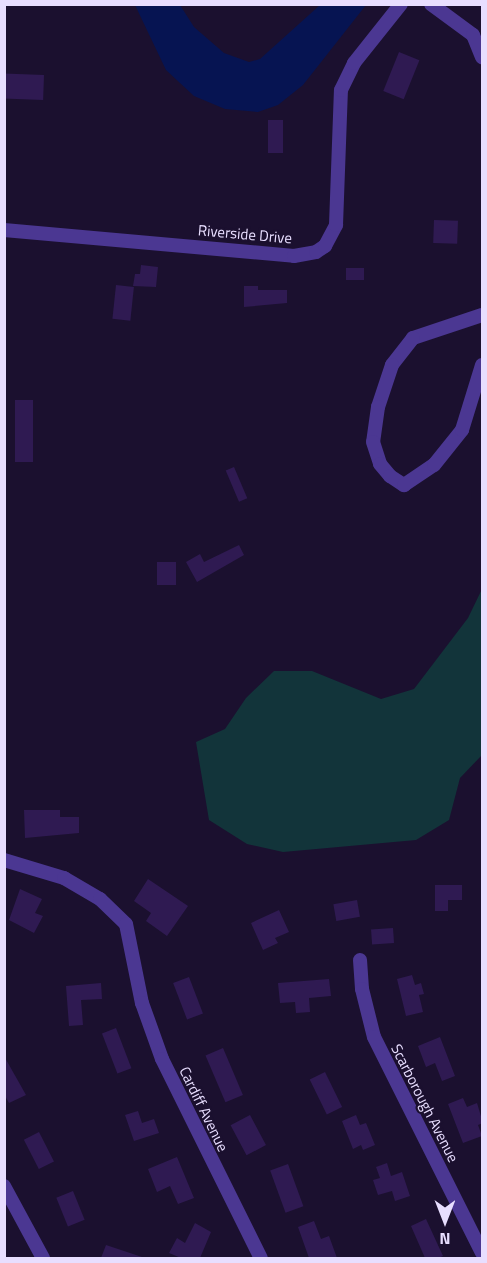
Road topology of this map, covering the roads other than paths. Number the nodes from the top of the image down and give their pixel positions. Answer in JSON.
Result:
{"nodes":[{"id":1,"x":401,"y":4,"type":"edge"},
{"id":2,"x":431,"y":4,"type":"edge"},
{"id":3,"x":483,"y":57,"type":"edge"},
{"id":4,"x":4,"y":230,"type":"edge"},
{"id":5,"x":483,"y":315,"type":"edge"},
{"id":6,"x":483,"y":365,"type":"edge"},
{"id":7,"x":4,"y":860,"type":"edge"},
{"id":8,"x":360,"y":960,"type":"dead end"},
{"id":9,"x":4,"y":1186,"type":"edge"},
{"id":10,"x":483,"y":1253,"type":"edge"},
{"id":11,"x":43,"y":1258,"type":"edge"},
{"id":12,"x":261,"y":1258,"type":"edge"}],
"edges":[{"from":1,"to":4,"type":"street","name":"Riverside Drive"},
{"from":2,"to":3,"type":"street"},
{"from":5,"to":6,"type":"street"},
{"from":7,"to":12,"type":"street","name":"Cardiff Avenue"},
{"from":8,"to":10,"type":"street","name":"Scarborough Avenue"},
{"from":9,"to":11,"type":"street"}]}
